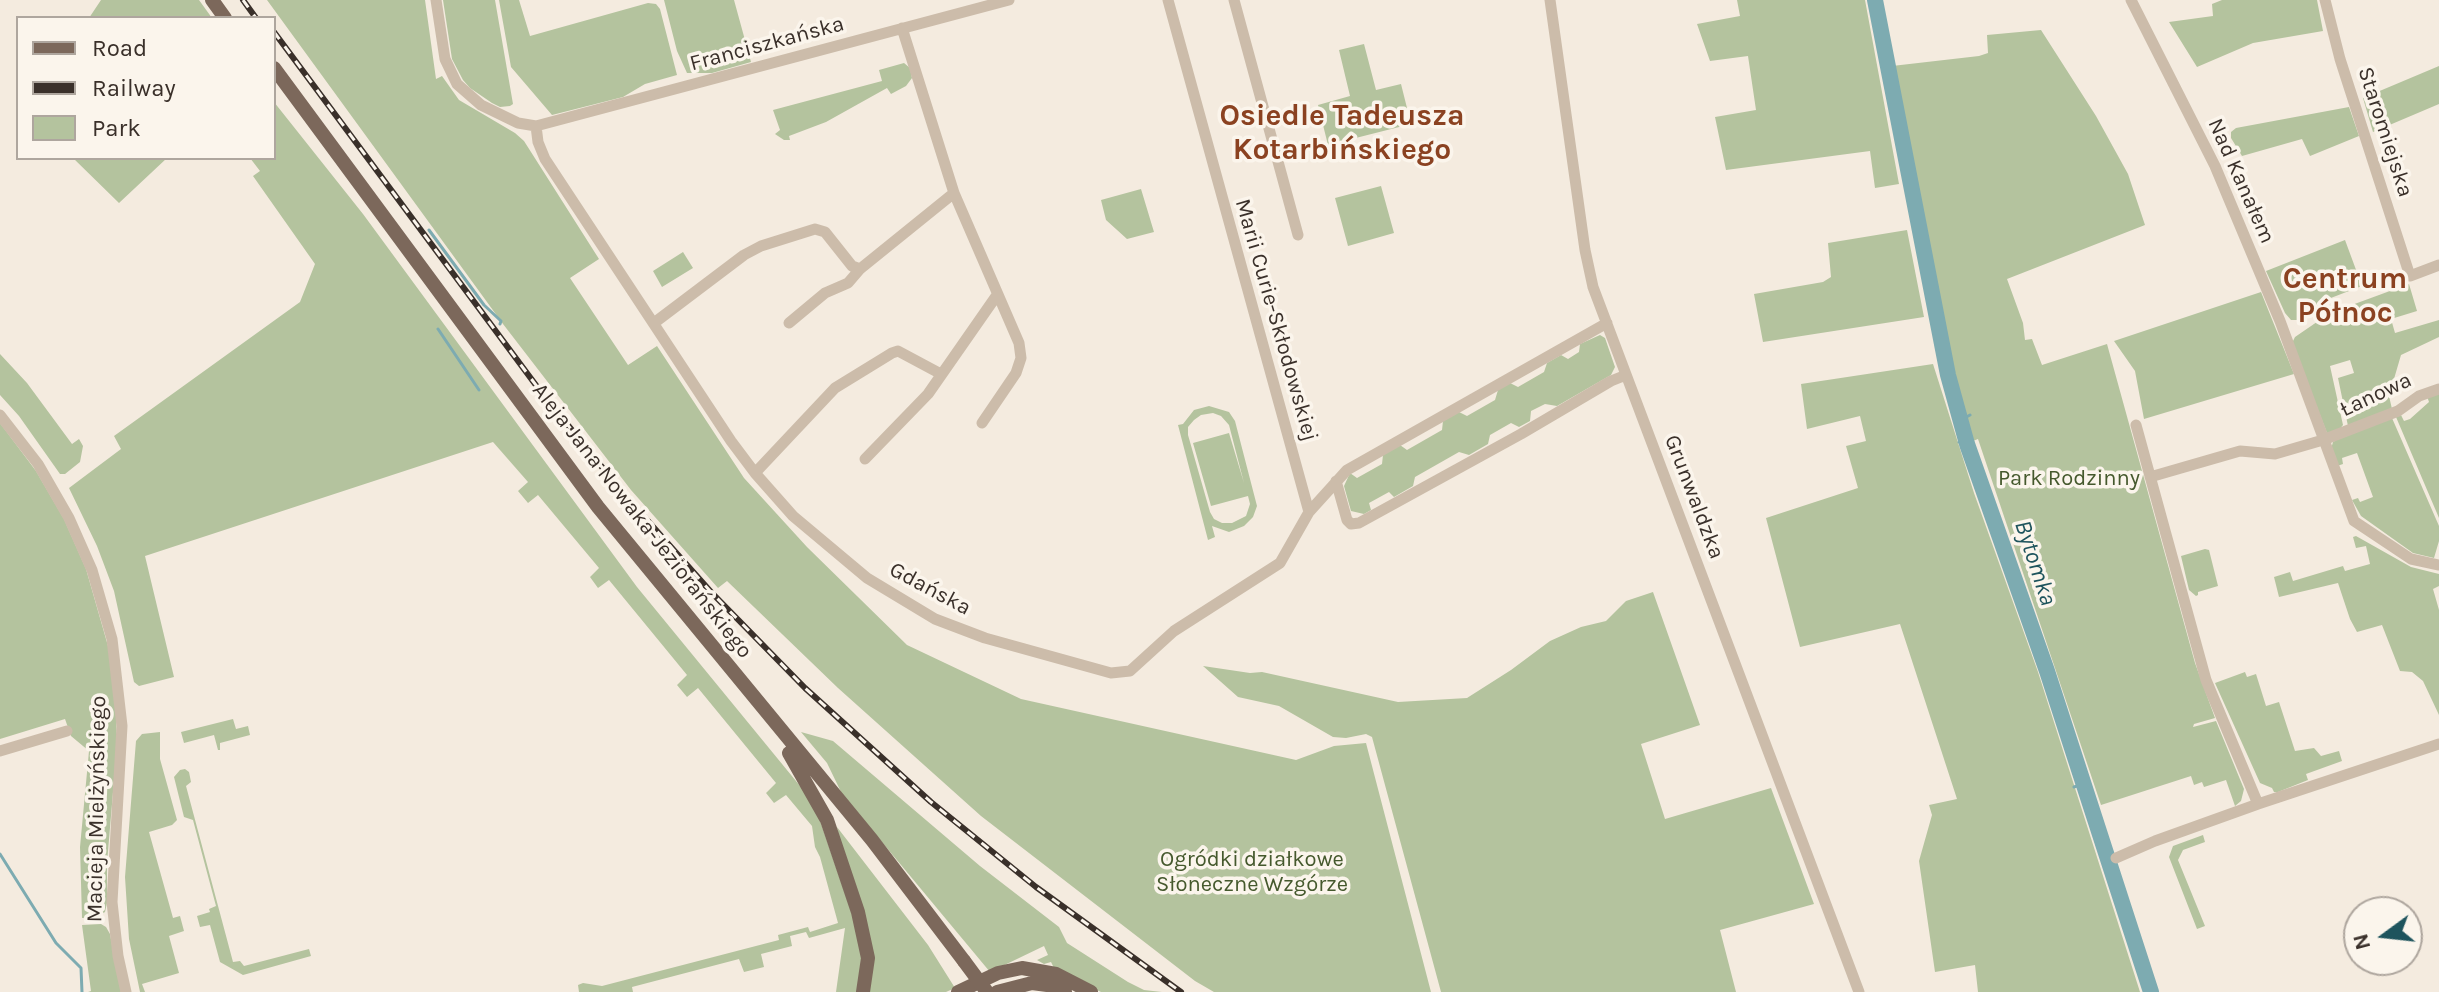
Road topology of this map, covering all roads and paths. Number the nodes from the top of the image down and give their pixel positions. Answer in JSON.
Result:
{"nodes":[{"id":1,"x":436,"y":0,"type":"edge"},
{"id":2,"x":1009,"y":0,"type":"edge"},
{"id":3,"x":1168,"y":0,"type":"edge"},
{"id":4,"x":1234,"y":0,"type":"edge"},
{"id":5,"x":1550,"y":0,"type":"edge"},
{"id":6,"x":2131,"y":0,"type":"edge"},
{"id":7,"x":2325,"y":0,"type":"edge"},
{"id":8,"x":902,"y":28,"type":"junction"},
{"id":9,"x":276,"y":71,"type":"edge"},
{"id":10,"x":276,"y":87,"type":"edge"},
{"id":11,"x":536,"y":126,"type":"junction"},
{"id":12,"x":954,"y":193,"type":"junction"},
{"id":13,"x":1298,"y":235,"type":"dead end"},
{"id":14,"x":2439,"y":265,"type":"edge"},
{"id":15,"x":860,"y":269,"type":"junction"},
{"id":16,"x":997,"y":295,"type":"junction"},
{"id":17,"x":654,"y":323,"type":"junction"},
{"id":18,"x":789,"y":323,"type":"dead end"},
{"id":19,"x":1607,"y":323,"type":"junction"},
{"id":20,"x":941,"y":374,"type":"junction"},
{"id":21,"x":1626,"y":375,"type":"junction"},
{"id":22,"x":2439,"y":389,"type":"edge"},
{"id":23,"x":0,"y":415,"type":"edge"},
{"id":24,"x":982,"y":423,"type":"dead end"},
{"id":25,"x":2136,"y":425,"type":"dead end"},
{"id":26,"x":2323,"y":440,"type":"junction"},
{"id":27,"x":865,"y":459,"type":"dead end"},
{"id":28,"x":755,"y":473,"type":"junction"},
{"id":29,"x":2150,"y":477,"type":"junction"},
{"id":30,"x":1336,"y":481,"type":"junction"},
{"id":31,"x":1309,"y":512,"type":"junction"},
{"id":32,"x":2439,"y":565,"type":"edge"},
{"id":33,"x":67,"y":731,"type":"dead end"},
{"id":34,"x":2439,"y":744,"type":"edge"},
{"id":35,"x":0,"y":751,"type":"edge"},
{"id":36,"x":789,"y":753,"type":"junction"},
{"id":37,"x":2258,"y":804,"type":"junction"},
{"id":38,"x":2116,"y":858,"type":"dead end"},
{"id":39,"x":960,"y":963,"type":"junction"},
{"id":40,"x":126,"y":992,"type":"edge"},
{"id":41,"x":863,"y":992,"type":"edge"},
{"id":42,"x":958,"y":992,"type":"edge"},
{"id":43,"x":976,"y":992,"type":"edge"},
{"id":44,"x":987,"y":992,"type":"edge"},
{"id":45,"x":997,"y":992,"type":"edge"},
{"id":46,"x":1065,"y":992,"type":"edge"},
{"id":47,"x":1091,"y":992,"type":"edge"},
{"id":48,"x":1859,"y":992,"type":"edge"}],
"edges":[{"from":1,"to":11,"type":"street"},
{"from":2,"to":8,"type":"street","name":"Franciszkańska"},
{"from":3,"to":31,"type":"street","name":"Marii Curie-Skłodowskiej"},
{"from":4,"to":13,"type":"street"},
{"from":5,"to":19,"type":"street","name":"Grunwaldzka"},
{"from":6,"to":26,"type":"street","name":"Nad Kanałem"},
{"from":7,"to":14,"type":"street","name":"Staromiejska"},
{"from":8,"to":11,"type":"street","name":"Franciszkańska"},
{"from":8,"to":12,"type":"street"},
{"from":9,"to":39,"type":"main road","name":"Aleja Jana Nowaka-Jeziorańskiego"},
{"from":10,"to":36,"type":"main road","name":"Aleja Jana Nowaka-Jeziorańskiego"},
{"from":11,"to":17,"type":"street","name":"Gdańska"},
{"from":12,"to":15,"type":"street"},
{"from":12,"to":16,"type":"street"},
{"from":15,"to":17,"type":"street"},
{"from":15,"to":18,"type":"street"},
{"from":16,"to":20,"type":"street"},
{"from":16,"to":24,"type":"street"},
{"from":17,"to":28,"type":"street","name":"Gdańska"},
{"from":19,"to":21,"type":"street","name":"Grunwaldzka"},
{"from":19,"to":30,"type":"street"},
{"from":20,"to":27,"type":"street"},
{"from":20,"to":28,"type":"street"},
{"from":21,"to":30,"type":"street"},
{"from":21,"to":48,"type":"street","name":"Grunwaldzka"},
{"from":22,"to":26,"type":"street","name":"Łanowa"},
{"from":23,"to":40,"type":"street","name":"Macieja Mielżyńskiego"},
{"from":25,"to":29,"type":"street"},
{"from":26,"to":29,"type":"street"},
{"from":26,"to":32,"type":"street","name":"Łanowa"},
{"from":28,"to":31,"type":"street","name":"Gdańska"},
{"from":29,"to":37,"type":"street"},
{"from":30,"to":31,"type":"street"},
{"from":33,"to":35,"type":"street"},
{"from":34,"to":37,"type":"street"},
{"from":36,"to":39,"type":"main road","name":"Aleja Jana Nowaka-Jeziorańskiego"},
{"from":36,"to":41,"type":"main road"},
{"from":37,"to":38,"type":"street"},
{"from":39,"to":43,"type":"main road","name":"Aleja Jana Nowaka-Jeziorańskiego"},
{"from":39,"to":44,"type":"main road","name":"Aleja Jana Nowaka-Jeziorańskiego","bridge":true},
{"from":42,"to":47,"type":"main road"},
{"from":45,"to":46,"type":"main road"}]}
